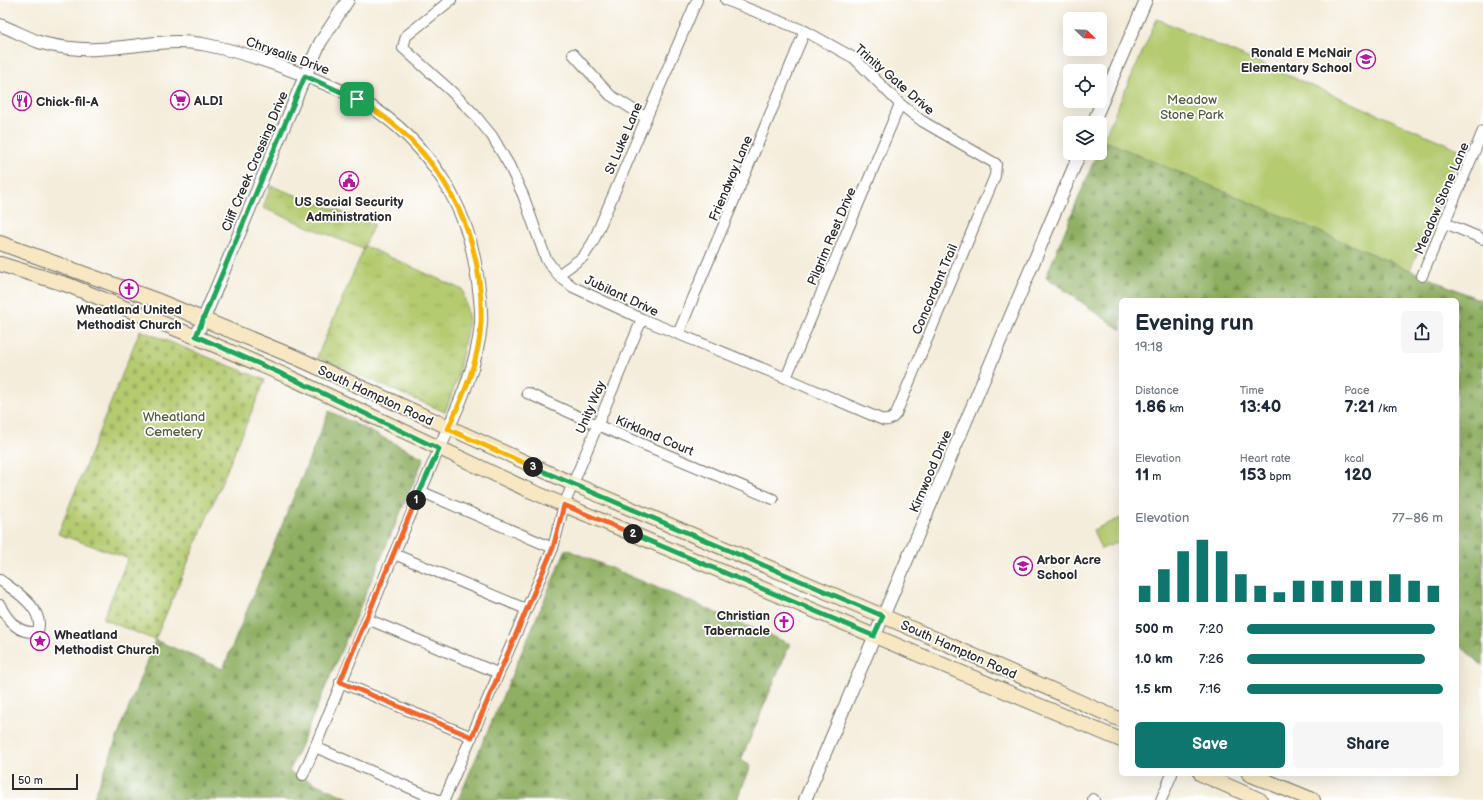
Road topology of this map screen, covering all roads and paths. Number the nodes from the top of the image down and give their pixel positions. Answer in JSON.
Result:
{"nodes":[{"id":1,"x":348,"y":0,"type":"edge"},
{"id":2,"x":451,"y":0,"type":"edge"},
{"id":3,"x":697,"y":0,"type":"edge"},
{"id":4,"x":726,"y":0,"type":"edge"},
{"id":5,"x":1146,"y":0,"type":"edge"},
{"id":6,"x":0,"y":25,"type":"edge"},
{"id":7,"x":805,"y":31,"type":"junction"},
{"id":8,"x":573,"y":54,"type":"dead end"},
{"id":9,"x":305,"y":76,"type":"junction"},
{"id":10,"x":900,"y":104,"type":"junction"},
{"id":11,"x":1096,"y":116,"type":"edge"},
{"id":12,"x":646,"y":117,"type":"junction"},
{"id":13,"x":1483,"y":131,"type":"edge"},
{"id":14,"x":1077,"y":160,"type":"edge"},
{"id":15,"x":997,"y":169,"type":"joint"},
{"id":16,"x":1445,"y":223,"type":"junction"},
{"id":17,"x":1483,"y":239,"type":"edge"},
{"id":18,"x":0,"y":243,"type":"edge"},
{"id":19,"x":0,"y":264,"type":"edge"},
{"id":20,"x":558,"y":275,"type":"junction"},
{"id":21,"x":1422,"y":276,"type":"dead end"},
{"id":22,"x":642,"y":319,"type":"junction"},
{"id":23,"x":202,"y":320,"type":"junction"},
{"id":24,"x":678,"y":334,"type":"junction"},
{"id":25,"x":196,"y":336,"type":"junction"},
{"id":26,"x":297,"y":358,"type":"junction"},
{"id":27,"x":289,"y":377,"type":"junction"},
{"id":28,"x":786,"y":378,"type":"junction"},
{"id":29,"x":527,"y":393,"type":"dead end"},
{"id":30,"x":893,"y":418,"type":"joint"},
{"id":31,"x":597,"y":425,"type":"junction"},
{"id":32,"x":448,"y":429,"type":"junction"},
{"id":33,"x":439,"y":449,"type":"junction"},
{"id":34,"x":573,"y":484,"type":"junction"},
{"id":35,"x":420,"y":491,"type":"junction"},
{"id":36,"x":773,"y":499,"type":"dead end"},
{"id":37,"x":564,"y":505,"type":"junction"},
{"id":38,"x":553,"y":548,"type":"junction"},
{"id":39,"x":394,"y":554,"type":"junction"},
{"id":40,"x":0,"y":580,"type":"edge"},
{"id":41,"x":0,"y":604,"type":"edge"},
{"id":42,"x":526,"y":610,"type":"junction"},
{"id":43,"x":883,"y":616,"type":"junction"},
{"id":44,"x":367,"y":619,"type":"junction"},
{"id":45,"x":874,"y":636,"type":"junction"},
{"id":46,"x":498,"y":673,"type":"junction"},
{"id":47,"x":340,"y":682,"type":"junction"},
{"id":48,"x":1119,"y":719,"type":"edge"},
{"id":49,"x":472,"y":737,"type":"junction"},
{"id":50,"x":1119,"y":739,"type":"edge"},
{"id":51,"x":315,"y":747,"type":"junction"},
{"id":52,"x":303,"y":775,"type":"dead end"},
{"id":53,"x":1171,"y":776,"type":"edge"},
{"id":54,"x":1206,"y":776,"type":"edge"},
{"id":55,"x":1254,"y":776,"type":"edge"},
{"id":56,"x":438,"y":800,"type":"edge"},
{"id":57,"x":444,"y":800,"type":"edge"},
{"id":58,"x":805,"y":800,"type":"edge"},
{"id":59,"x":1161,"y":800,"type":"edge"},
{"id":60,"x":1260,"y":800,"type":"edge"},
{"id":61,"x":1313,"y":800,"type":"edge"}],
"edges":[{"from":1,"to":9,"type":"street","name":"Cliff Creek Crossing Drive"},
{"from":2,"to":20,"type":"street","name":"Jubilant Drive"},
{"from":3,"to":12,"type":"street","name":"St Luke Lane"},
{"from":4,"to":7,"type":"street","name":"Trinity Gate Drive"},
{"from":5,"to":11,"type":"street"},
{"from":6,"to":9,"type":"street","name":"Chrysalis Drive"},
{"from":7,"to":10,"type":"street","name":"Trinity Gate Drive"},
{"from":7,"to":24,"type":"street","name":"Friendway Lane"},
{"from":8,"to":12,"type":"street"},
{"from":9,"to":23,"type":"street","name":"Cliff Creek Crossing Drive"},
{"from":9,"to":32,"type":"street","name":"Chrysalis Drive"},
{"from":10,"to":15,"type":"street","name":"Trinity Gate Drive"},
{"from":10,"to":28,"type":"street","name":"Pilgrim Rest Drive"},
{"from":12,"to":20,"type":"street","name":"St Luke Lane"},
{"from":13,"to":16,"type":"street","name":"Meadow Stone Lane"},
{"from":14,"to":43,"type":"street","name":"Kirnwood Drive"},
{"from":15,"to":30,"type":"street","name":"Concordant Trail"},
{"from":16,"to":17,"type":"street"},
{"from":16,"to":21,"type":"street","name":"Meadow Stone Lane"},
{"from":18,"to":23,"type":"main road","name":"South Hampton Road"},
{"from":19,"to":25,"type":"main road","name":"South Hampton Road"},
{"from":20,"to":22,"type":"street","name":"Jubilant Drive"},
{"from":22,"to":24,"type":"street","name":"Jubilant Drive"},
{"from":22,"to":31,"type":"street","name":"Unity Way"},
{"from":23,"to":25,"type":"street","name":"Cliff Creek Crossing Drive"},
{"from":23,"to":26,"type":"main road","name":"South Hampton Road"},
{"from":24,"to":28,"type":"street","name":"Jubilant Drive"},
{"from":25,"to":27,"type":"main road","name":"South Hampton Road"},
{"from":26,"to":27,"type":"main road"},
{"from":26,"to":32,"type":"main road","name":"South Hampton Road"},
{"from":27,"to":33,"type":"main road","name":"South Hampton Road"},
{"from":28,"to":30,"type":"street","name":"Jubilant Drive"},
{"from":29,"to":31,"type":"street","name":"Kirkland Court"},
{"from":31,"to":34,"type":"street","name":"Unity Way"},
{"from":31,"to":36,"type":"street","name":"Kirkland Court"},
{"from":32,"to":33,"type":"street","name":"Chrysalis Drive"},
{"from":32,"to":34,"type":"main road","name":"South Hampton Road"},
{"from":33,"to":35,"type":"street"},
{"from":33,"to":37,"type":"main road","name":"South Hampton Road"},
{"from":34,"to":37,"type":"street","name":"Unity Way"},
{"from":34,"to":43,"type":"main road","name":"South Hampton Road"},
{"from":35,"to":38,"type":"street"},
{"from":35,"to":39,"type":"street"},
{"from":37,"to":38,"type":"street","name":"Unity Way"},
{"from":37,"to":45,"type":"main road","name":"South Hampton Road"},
{"from":38,"to":42,"type":"street","name":"Unity Way"},
{"from":39,"to":42,"type":"street"},
{"from":39,"to":44,"type":"street"},
{"from":40,"to":41,"type":"street"},
{"from":42,"to":46,"type":"street","name":"Unity Way"},
{"from":43,"to":45,"type":"street","name":"Kirnwood Drive"},
{"from":43,"to":48,"type":"main road","name":"South Hampton Road"},
{"from":44,"to":46,"type":"street"},
{"from":44,"to":47,"type":"street"},
{"from":45,"to":50,"type":"main road","name":"South Hampton Road"},
{"from":45,"to":58,"type":"street","name":"Kirnwood Drive"},
{"from":46,"to":49,"type":"street","name":"Unity Way"},
{"from":47,"to":49,"type":"street"},
{"from":47,"to":51,"type":"street"},
{"from":49,"to":57,"type":"street","name":"Unity Way"},
{"from":51,"to":52,"type":"street"},
{"from":51,"to":56,"type":"street"},
{"from":53,"to":59,"type":"street"},
{"from":54,"to":60,"type":"main road"},
{"from":55,"to":61,"type":"main road"}]}
